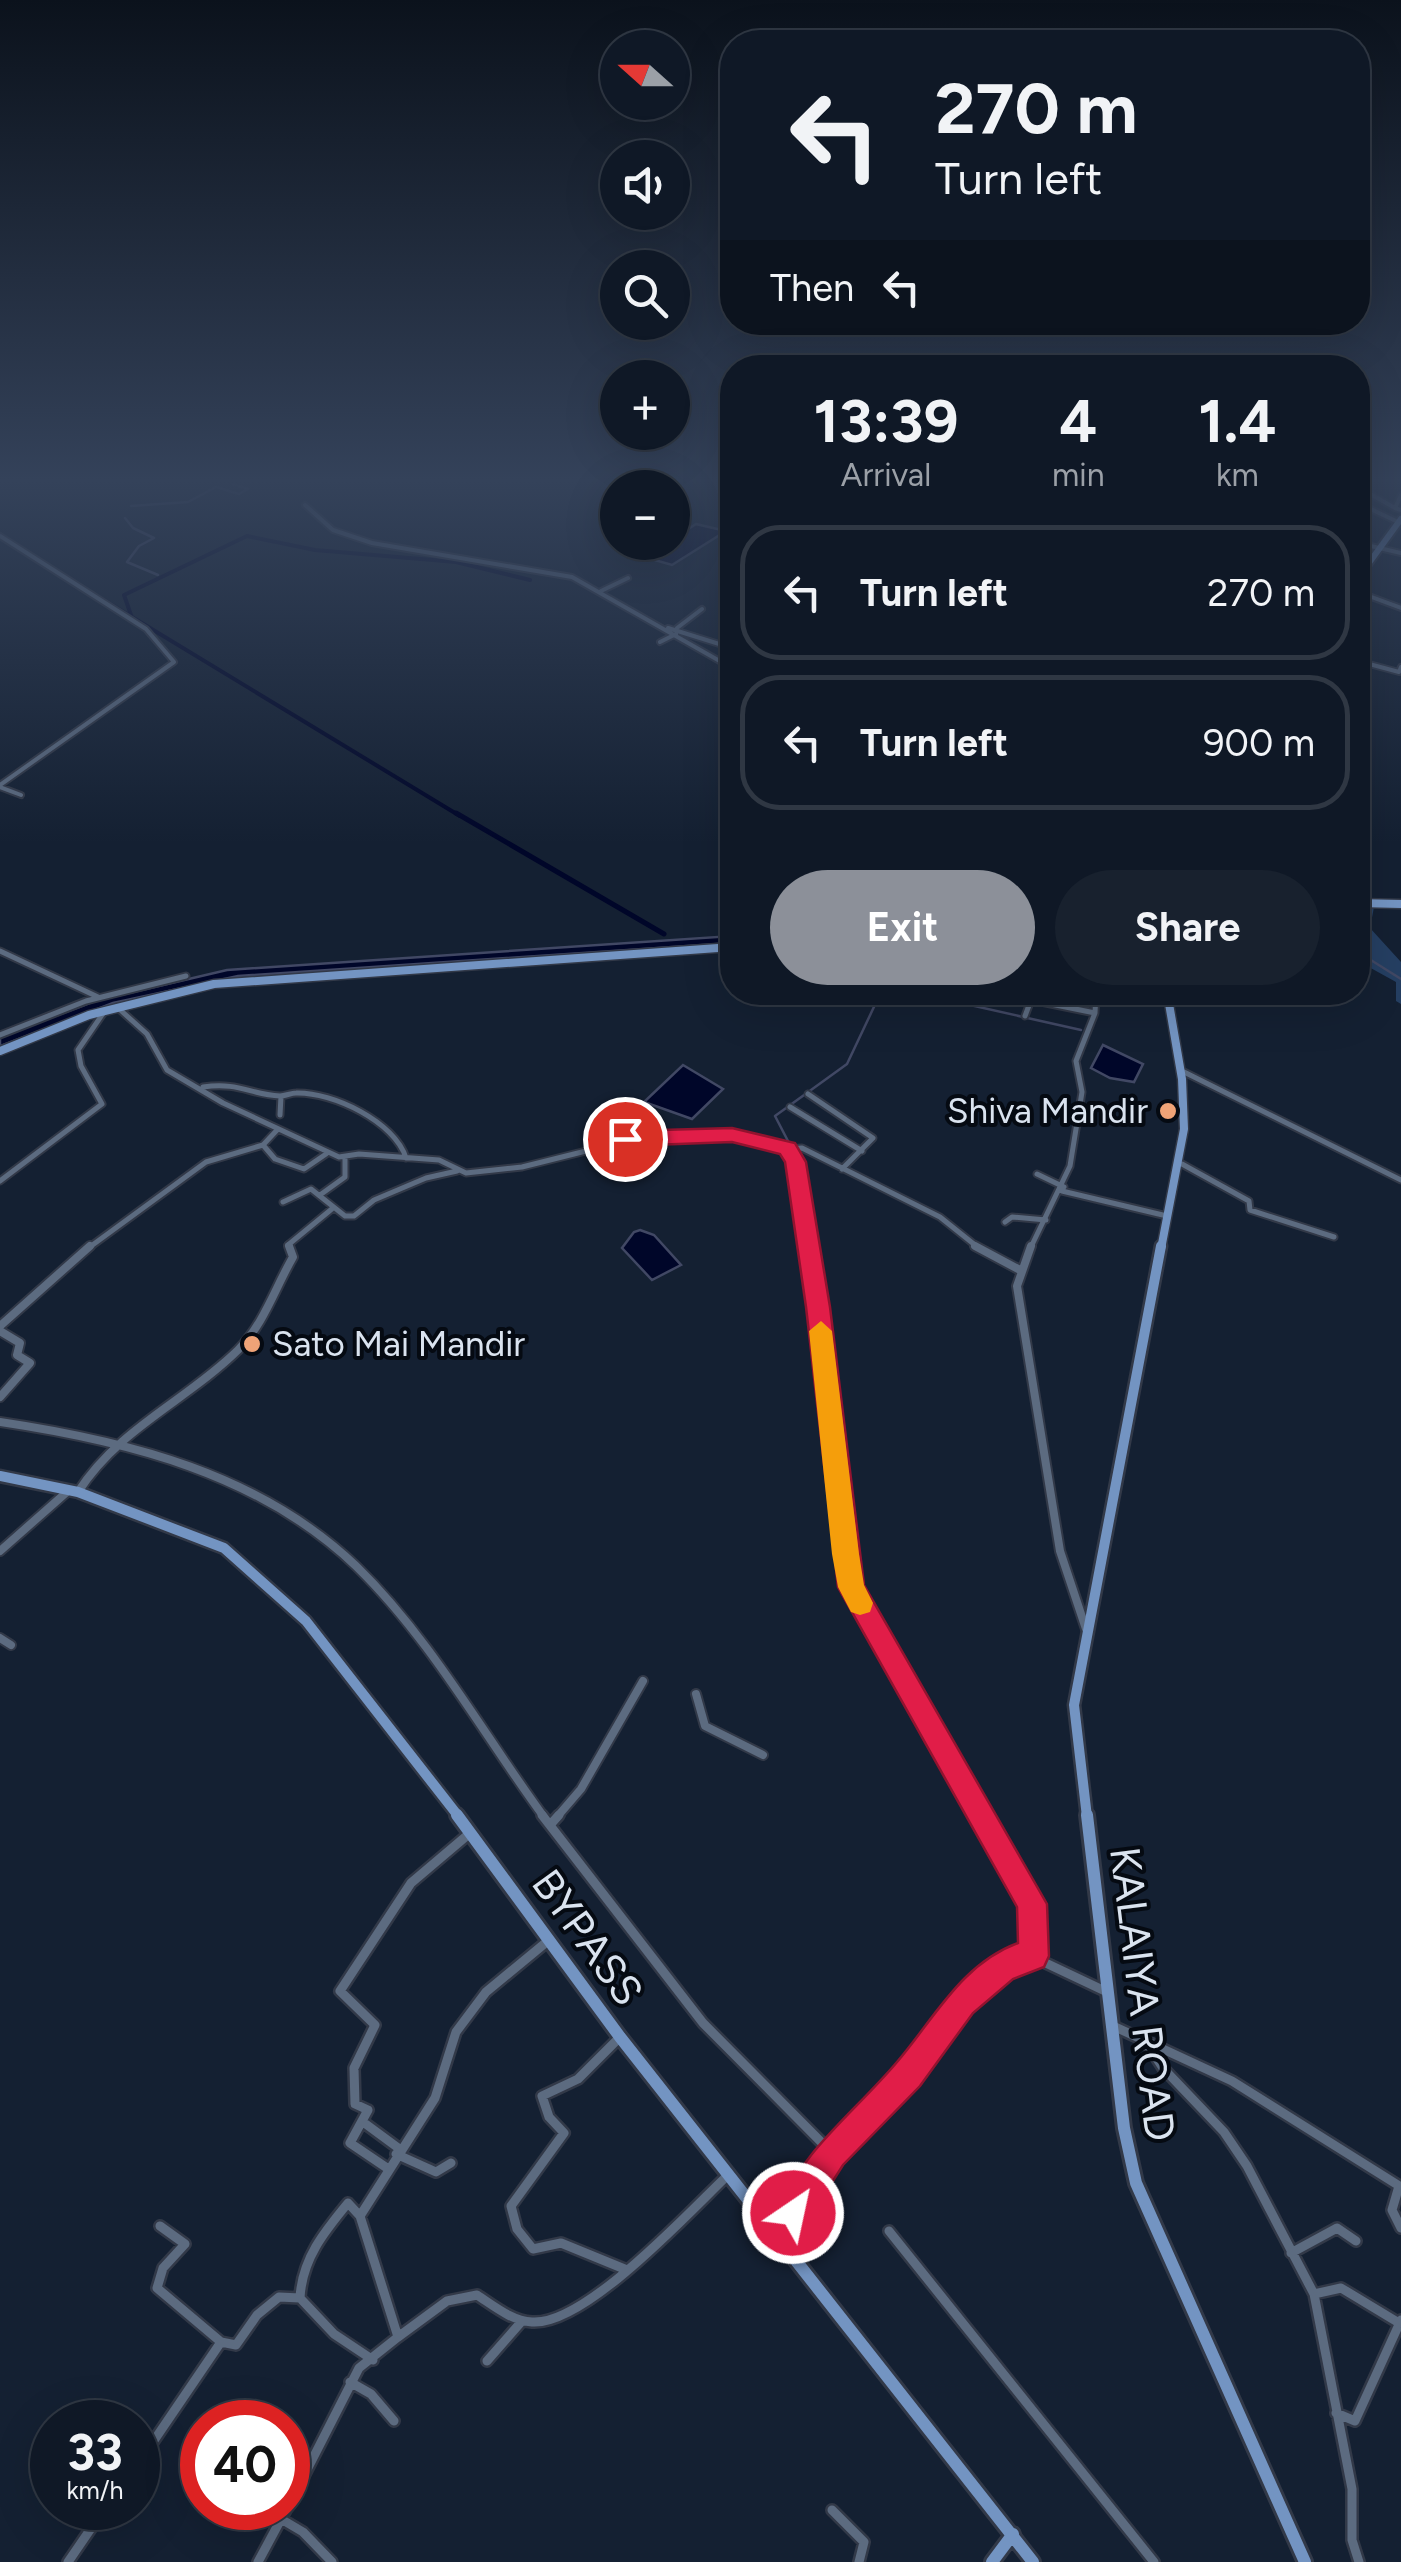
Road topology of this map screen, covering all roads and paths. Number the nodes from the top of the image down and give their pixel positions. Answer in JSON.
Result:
{"nodes":[{"id":1,"x":107,"y":604,"type":"edge"},
{"id":2,"x":621,"y":604,"type":"edge"},
{"id":3,"x":702,"y":609,"type":"dead end"},
{"id":4,"x":676,"y":631,"type":"junction"},
{"id":5,"x":660,"y":642,"type":"dead end"},
{"id":6,"x":720,"y":644,"type":"edge"},
{"id":7,"x":720,"y":660,"type":"edge"},
{"id":8,"x":1370,"y":665,"type":"edge"},
{"id":9,"x":1400,"y":671,"type":"edge"},
{"id":10,"x":0,"y":786,"type":"edge"},
{"id":11,"x":21,"y":795,"type":"dead end"},
{"id":12,"x":1370,"y":904,"type":"edge"},
{"id":13,"x":1401,"y":904,"type":"edge"},
{"id":14,"x":720,"y":948,"type":"edge"},
{"id":15,"x":0,"y":951,"type":"edge"},
{"id":16,"x":186,"y":976,"type":"dead end"},
{"id":17,"x":101,"y":998,"type":"junction"},
{"id":18,"x":1029,"y":1005,"type":"edge"},
{"id":19,"x":1054,"y":1005,"type":"edge"},
{"id":20,"x":1095,"y":1005,"type":"edge"},
{"id":21,"x":1169,"y":1005,"type":"edge"},
{"id":22,"x":117,"y":1008,"type":"junction"},
{"id":23,"x":105,"y":1011,"type":"junction"},
{"id":24,"x":1094,"y":1014,"type":"junction"},
{"id":25,"x":1025,"y":1016,"type":"dead end"},
{"id":26,"x":0,"y":1035,"type":"edge"},
{"id":27,"x":0,"y":1051,"type":"edge"},
{"id":28,"x":1184,"y":1072,"type":"junction"},
{"id":29,"x":202,"y":1088,"type":"junction"},
{"id":30,"x":808,"y":1094,"type":"dead end"},
{"id":31,"x":282,"y":1096,"type":"junction"},
{"id":32,"x":790,"y":1107,"type":"dead end"},
{"id":33,"x":280,"y":1115,"type":"dead end"},
{"id":34,"x":278,"y":1128,"type":"junction"},
{"id":35,"x":263,"y":1145,"type":"junction"},
{"id":36,"x":790,"y":1148,"type":"junction"},
{"id":37,"x":862,"y":1150,"type":"junction"},
{"id":38,"x":326,"y":1154,"type":"junction"},
{"id":39,"x":344,"y":1158,"type":"junction"},
{"id":40,"x":406,"y":1158,"type":"junction"},
{"id":41,"x":1182,"y":1164,"type":"junction"},
{"id":42,"x":842,"y":1169,"type":"junction"},
{"id":43,"x":458,"y":1171,"type":"junction"},
{"id":44,"x":1037,"y":1174,"type":"dead end"},
{"id":45,"x":1401,"y":1180,"type":"edge"},
{"id":46,"x":0,"y":1182,"type":"edge"},
{"id":47,"x":1063,"y":1189,"type":"junction"},
{"id":48,"x":320,"y":1196,"type":"junction"},
{"id":49,"x":284,"y":1202,"type":"dead end"},
{"id":50,"x":333,"y":1208,"type":"junction"},
{"id":51,"x":1167,"y":1216,"type":"junction"},
{"id":52,"x":1046,"y":1220,"type":"junction"},
{"id":53,"x":1005,"y":1222,"type":"dead end"},
{"id":54,"x":1334,"y":1236,"type":"dead end"},
{"id":55,"x":1020,"y":1270,"type":"junction"},
{"id":56,"x":0,"y":1328,"type":"edge"},
{"id":57,"x":0,"y":1398,"type":"edge"},
{"id":58,"x":0,"y":1422,"type":"edge"},
{"id":59,"x":115,"y":1444,"type":"junction"},
{"id":60,"x":0,"y":1476,"type":"edge"},
{"id":61,"x":73,"y":1491,"type":"junction"},
{"id":62,"x":0,"y":1551,"type":"edge"},
{"id":63,"x":1088,"y":1634,"type":"junction"},
{"id":64,"x":0,"y":1638,"type":"edge"},
{"id":65,"x":12,"y":1646,"type":"dead end"},
{"id":66,"x":643,"y":1682,"type":"dead end"},
{"id":67,"x":696,"y":1694,"type":"dead end"},
{"id":68,"x":763,"y":1755,"type":"dead end"},
{"id":69,"x":550,"y":1825,"type":"junction"},
{"id":70,"x":471,"y":1832,"type":"junction"},
{"id":71,"x":549,"y":1940,"type":"junction"},
{"id":72,"x":1034,"y":1956,"type":"junction"},
{"id":73,"x":1107,"y":1992,"type":"junction"},
{"id":74,"x":1111,"y":2025,"type":"junction"},
{"id":75,"x":1142,"y":2036,"type":"junction"},
{"id":76,"x":620,"y":2037,"type":"junction"},
{"id":77,"x":363,"y":2122,"type":"junction"},
{"id":78,"x":399,"y":2152,"type":"junction"},
{"id":79,"x":832,"y":2153,"type":"junction"},
{"id":80,"x":451,"y":2163,"type":"dead end"},
{"id":81,"x":387,"y":2168,"type":"junction"},
{"id":82,"x":729,"y":2174,"type":"junction"},
{"id":83,"x":1400,"y":2187,"type":"edge"},
{"id":84,"x":360,"y":2216,"type":"junction"},
{"id":85,"x":160,"y":2226,"type":"dead end"},
{"id":86,"x":1401,"y":2228,"type":"edge"},
{"id":87,"x":889,"y":2231,"type":"dead end"},
{"id":88,"x":776,"y":2234,"type":"junction"},
{"id":89,"x":1356,"y":2241,"type":"dead end"},
{"id":90,"x":1291,"y":2254,"type":"junction"},
{"id":91,"x":628,"y":2270,"type":"junction"},
{"id":92,"x":1314,"y":2294,"type":"junction"},
{"id":93,"x":300,"y":2298,"type":"junction"},
{"id":94,"x":522,"y":2321,"type":"junction"},
{"id":95,"x":1400,"y":2322,"type":"edge"},
{"id":96,"x":398,"y":2337,"type":"junction"},
{"id":97,"x":221,"y":2342,"type":"junction"},
{"id":98,"x":374,"y":2360,"type":"junction"},
{"id":99,"x":487,"y":2361,"type":"dead end"},
{"id":100,"x":350,"y":2382,"type":"junction"},
{"id":101,"x":1335,"y":2412,"type":"junction"},
{"id":102,"x":394,"y":2422,"type":"dead end"},
{"id":103,"x":160,"y":2432,"type":"edge"},
{"id":104,"x":310,"y":2461,"type":"edge"},
{"id":105,"x":832,"y":2510,"type":"dead end"},
{"id":106,"x":90,"y":2530,"type":"edge"},
{"id":107,"x":275,"y":2530,"type":"edge"},
{"id":108,"x":301,"y":2530,"type":"edge"},
{"id":109,"x":1013,"y":2534,"type":"junction"},
{"id":110,"x":68,"y":2562,"type":"edge"},
{"id":111,"x":258,"y":2562,"type":"edge"},
{"id":112,"x":332,"y":2562,"type":"edge"},
{"id":113,"x":859,"y":2562,"type":"edge"},
{"id":114,"x":992,"y":2562,"type":"edge"},
{"id":115,"x":1033,"y":2562,"type":"edge"},
{"id":116,"x":1154,"y":2562,"type":"edge"},
{"id":117,"x":1305,"y":2562,"type":"edge"},
{"id":118,"x":1359,"y":2562,"type":"edge"}],
"edges":[{"from":1,"to":10,"type":"street"},
{"from":2,"to":4,"type":"street"},
{"from":3,"to":4,"type":"street"},
{"from":4,"to":5,"type":"street"},
{"from":4,"to":6,"type":"street"},
{"from":4,"to":7,"type":"street"},
{"from":8,"to":9,"type":"street"},
{"from":10,"to":11,"type":"street"},
{"from":12,"to":13,"type":"main road"},
{"from":14,"to":22,"type":"main road"},
{"from":15,"to":17,"type":"street"},
{"from":16,"to":17,"type":"street"},
{"from":17,"to":26,"type":"street"},
{"from":18,"to":25,"type":"street"},
{"from":19,"to":24,"type":"street"},
{"from":20,"to":24,"type":"street"},
{"from":21,"to":28,"type":"main road","name":"KALAIYA ROAD"},
{"from":22,"to":23,"type":"main road"},
{"from":22,"to":29,"type":"street"},
{"from":23,"to":27,"type":"main road"},
{"from":23,"to":46,"type":"street"},
{"from":24,"to":47,"type":"street"},
{"from":28,"to":41,"type":"main road","name":"KALAIYA ROAD"},
{"from":28,"to":45,"type":"street"},
{"from":29,"to":31,"type":"street"},
{"from":29,"to":34,"type":"street"},
{"from":30,"to":37,"type":"street"},
{"from":31,"to":33,"type":"street"},
{"from":31,"to":40,"type":"street"},
{"from":32,"to":37,"type":"street"},
{"from":34,"to":35,"type":"street"},
{"from":34,"to":38,"type":"street"},
{"from":35,"to":38,"type":"street"},
{"from":35,"to":56,"type":"street"},
{"from":36,"to":42,"type":"street"},
{"from":36,"to":43,"type":"street"},
{"from":36,"to":72,"type":"street"},
{"from":37,"to":42,"type":"street"},
{"from":38,"to":39,"type":"street"},
{"from":39,"to":40,"type":"street"},
{"from":39,"to":48,"type":"street"},
{"from":40,"to":43,"type":"street"},
{"from":41,"to":51,"type":"main road","name":"KALAIYA ROAD"},
{"from":41,"to":54,"type":"street"},
{"from":42,"to":55,"type":"street"},
{"from":43,"to":50,"type":"street"},
{"from":44,"to":47,"type":"street"},
{"from":47,"to":51,"type":"street"},
{"from":47,"to":52,"type":"street"},
{"from":48,"to":49,"type":"street"},
{"from":48,"to":50,"type":"street"},
{"from":50,"to":59,"type":"street"},
{"from":51,"to":63,"type":"main road","name":"KALAIYA ROAD"},
{"from":52,"to":53,"type":"street"},
{"from":52,"to":55,"type":"street"},
{"from":55,"to":63,"type":"street"},
{"from":56,"to":57,"type":"street"},
{"from":58,"to":59,"type":"street"},
{"from":59,"to":61,"type":"street"},
{"from":59,"to":69,"type":"street"},
{"from":60,"to":61,"type":"main road","name":"BYPASS"},
{"from":61,"to":62,"type":"street"},
{"from":61,"to":70,"type":"main road","name":"BYPASS"},
{"from":63,"to":73,"type":"main road","name":"KALAIYA ROAD"},
{"from":64,"to":65,"type":"street"},
{"from":66,"to":69,"type":"street"},
{"from":67,"to":68,"type":"street"},
{"from":69,"to":79,"type":"street"},
{"from":70,"to":71,"type":"main road","name":"BYPASS"},
{"from":70,"to":77,"type":"street"},
{"from":71,"to":76,"type":"main road","name":"BYPASS"},
{"from":71,"to":78,"type":"street"},
{"from":72,"to":73,"type":"street"},
{"from":72,"to":79,"type":"street"},
{"from":73,"to":74,"type":"main road","name":"KALAIYA ROAD"},
{"from":74,"to":75,"type":"street"},
{"from":74,"to":117,"type":"main road","name":"KALAIYA ROAD"},
{"from":75,"to":83,"type":"street"},
{"from":75,"to":90,"type":"street"},
{"from":76,"to":82,"type":"main road","name":"BYPASS"},
{"from":76,"to":91,"type":"street"},
{"from":77,"to":78,"type":"street"},
{"from":77,"to":81,"type":"street"},
{"from":78,"to":80,"type":"street"},
{"from":78,"to":81,"type":"street"},
{"from":79,"to":88,"type":"street"},
{"from":81,"to":84,"type":"street"},
{"from":82,"to":88,"type":"main road","name":"BYPASS"},
{"from":82,"to":91,"type":"street"},
{"from":83,"to":86,"type":"street"},
{"from":84,"to":93,"type":"street"},
{"from":84,"to":96,"type":"street"},
{"from":85,"to":97,"type":"street"},
{"from":87,"to":116,"type":"street"},
{"from":88,"to":109,"type":"main road","name":"BYPASS"},
{"from":89,"to":90,"type":"street"},
{"from":90,"to":92,"type":"street"},
{"from":91,"to":94,"type":"street"},
{"from":92,"to":95,"type":"street"},
{"from":92,"to":101,"type":"street"},
{"from":93,"to":97,"type":"street"},
{"from":93,"to":98,"type":"street"},
{"from":94,"to":96,"type":"street"},
{"from":94,"to":99,"type":"street"},
{"from":95,"to":101,"type":"street"},
{"from":96,"to":98,"type":"street"},
{"from":97,"to":103,"type":"street"},
{"from":98,"to":100,"type":"street"},
{"from":100,"to":102,"type":"street"},
{"from":100,"to":104,"type":"street"},
{"from":101,"to":118,"type":"street"},
{"from":105,"to":113,"type":"street"},
{"from":106,"to":110,"type":"street"},
{"from":107,"to":111,"type":"street"},
{"from":108,"to":112,"type":"street"},
{"from":109,"to":114,"type":"main road"},
{"from":109,"to":115,"type":"main road","name":"BYPASS"}]}
